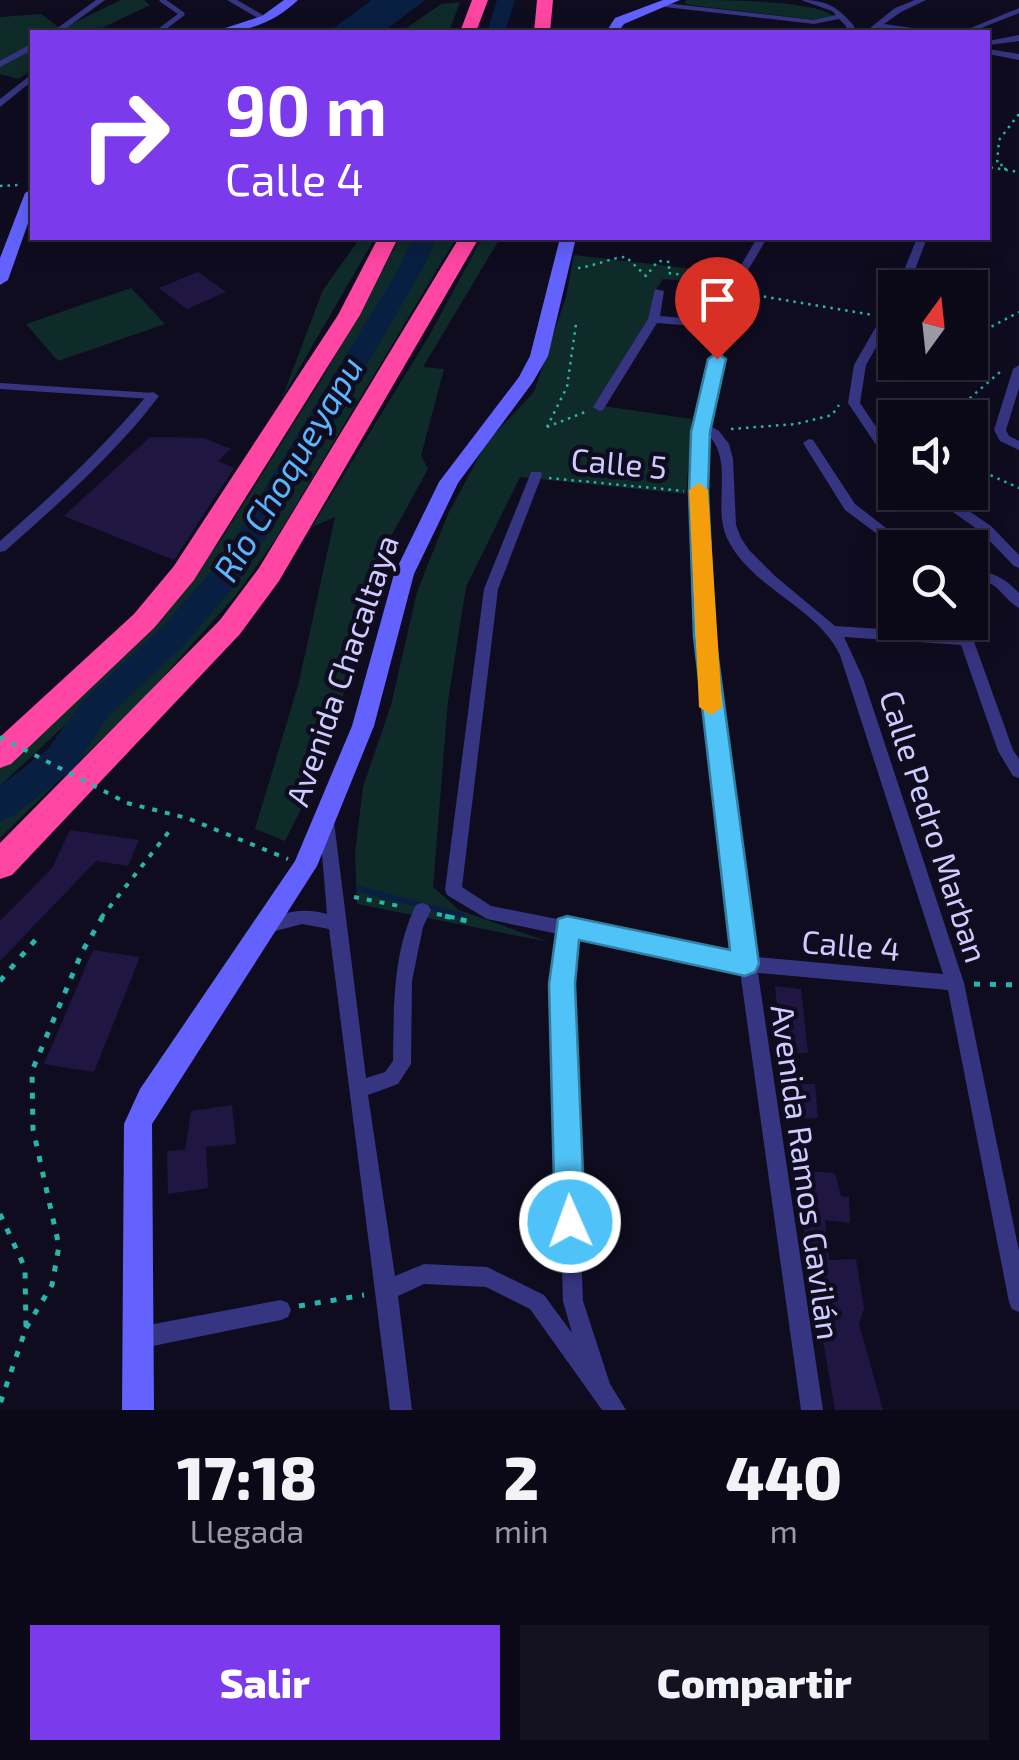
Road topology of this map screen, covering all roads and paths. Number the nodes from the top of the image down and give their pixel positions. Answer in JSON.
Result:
{"nodes":[{"id":1,"x":101,"y":0,"type":"edge"},
{"id":2,"x":162,"y":0,"type":"edge"},
{"id":3,"x":231,"y":0,"type":"edge"},
{"id":4,"x":292,"y":0,"type":"edge"},
{"id":5,"x":480,"y":0,"type":"edge"},
{"id":6,"x":545,"y":0,"type":"edge"},
{"id":7,"x":804,"y":0,"type":"edge"},
{"id":8,"x":846,"y":0,"type":"edge"},
{"id":9,"x":922,"y":0,"type":"edge"},
{"id":10,"x":669,"y":2,"type":"edge"},
{"id":11,"x":1019,"y":10,"type":"edge"},
{"id":12,"x":838,"y":13,"type":"junction"},
{"id":13,"x":266,"y":19,"type":"junction"},
{"id":14,"x":878,"y":26,"type":"junction"},
{"id":15,"x":59,"y":30,"type":"edge"},
{"id":16,"x":161,"y":30,"type":"edge"},
{"id":17,"x":227,"y":30,"type":"edge"},
{"id":18,"x":469,"y":30,"type":"edge"},
{"id":19,"x":542,"y":30,"type":"edge"},
{"id":20,"x":613,"y":30,"type":"edge"},
{"id":21,"x":850,"y":30,"type":"edge"},
{"id":22,"x":872,"y":30,"type":"edge"},
{"id":23,"x":906,"y":30,"type":"edge"},
{"id":24,"x":970,"y":30,"type":"edge"},
{"id":25,"x":1019,"y":38,"type":"edge"},
{"id":26,"x":990,"y":43,"type":"edge"},
{"id":27,"x":990,"y":43,"type":"edge"},
{"id":28,"x":30,"y":47,"type":"edge"},
{"id":29,"x":1019,"y":48,"type":"edge"},
{"id":30,"x":990,"y":52,"type":"edge"},
{"id":31,"x":1019,"y":57,"type":"edge"},
{"id":32,"x":0,"y":64,"type":"edge"},
{"id":33,"x":30,"y":79,"type":"edge"},
{"id":34,"x":0,"y":104,"type":"edge"},
{"id":35,"x":1019,"y":114,"type":"edge"},
{"id":36,"x":990,"y":167,"type":"edge"},
{"id":37,"x":1005,"y":170,"type":"junction"},
{"id":38,"x":1019,"y":172,"type":"edge"},
{"id":39,"x":0,"y":186,"type":"edge"},
{"id":40,"x":27,"y":189,"type":"edge"},
{"id":41,"x":387,"y":240,"type":"edge"},
{"id":42,"x":468,"y":240,"type":"edge"},
{"id":43,"x":568,"y":240,"type":"edge"},
{"id":44,"x":761,"y":240,"type":"edge"},
{"id":45,"x":921,"y":240,"type":"edge"},
{"id":46,"x":562,"y":268,"type":"junction"},
{"id":47,"x":909,"y":270,"type":"edge"},
{"id":48,"x":0,"y":280,"type":"edge"},
{"id":49,"x":735,"y":287,"type":"junction"},
{"id":50,"x":660,"y":291,"type":"dead end"},
{"id":51,"x":1019,"y":312,"type":"edge"},
{"id":52,"x":878,"y":316,"type":"edge"},
{"id":53,"x":654,"y":319,"type":"junction"},
{"id":54,"x":576,"y":324,"type":"dead end"},
{"id":55,"x":724,"y":325,"type":"junction"},
{"id":56,"x":988,"y":328,"type":"edge"},
{"id":57,"x":878,"y":330,"type":"edge"},
{"id":58,"x":1012,"y":368,"type":"edge"},
{"id":59,"x":0,"y":386,"type":"edge"},
{"id":60,"x":153,"y":396,"type":"joint"},
{"id":61,"x":970,"y":400,"type":"edge"},
{"id":62,"x":854,"y":404,"type":"junction"},
{"id":63,"x":599,"y":407,"type":"joint"},
{"id":64,"x":709,"y":430,"type":"junction"},
{"id":65,"x":878,"y":439,"type":"edge"},
{"id":66,"x":809,"y":443,"type":"dead end"},
{"id":67,"x":1019,"y":446,"type":"edge"},
{"id":68,"x":988,"y":474,"type":"edge"},
{"id":69,"x":536,"y":475,"type":"joint"},
{"id":70,"x":1019,"y":488,"type":"edge"},
{"id":71,"x":698,"y":492,"type":"junction"},
{"id":72,"x":958,"y":510,"type":"edge"},
{"id":73,"x":881,"y":530,"type":"edge"},
{"id":74,"x":0,"y":548,"type":"edge"},
{"id":75,"x":1019,"y":563,"type":"edge"},
{"id":76,"x":988,"y":576,"type":"edge"},
{"id":77,"x":1019,"y":603,"type":"edge"},
{"id":78,"x":830,"y":631,"type":"junction"},
{"id":79,"x":878,"y":634,"type":"edge"},
{"id":80,"x":964,"y":640,"type":"edge"},
{"id":81,"x":0,"y":737,"type":"edge"},
{"id":82,"x":0,"y":756,"type":"edge"},
{"id":83,"x":1019,"y":772,"type":"edge"},
{"id":84,"x":326,"y":815,"type":"junction"},
{"id":85,"x":171,"y":829,"type":"dead end"},
{"id":86,"x":0,"y":865,"type":"edge"},
{"id":87,"x":306,"y":866,"type":"junction"},
{"id":88,"x":422,"y":910,"type":"dead end"},
{"id":89,"x":337,"y":925,"type":"junction"},
{"id":90,"x":268,"y":926,"type":"junction"},
{"id":91,"x":567,"y":927,"type":"junction"},
{"id":92,"x":37,"y":938,"type":"dead end"},
{"id":93,"x":745,"y":964,"type":"junction"},
{"id":94,"x":0,"y":981,"type":"edge"},
{"id":95,"x":955,"y":983,"type":"junction"},
{"id":96,"x":1019,"y":985,"type":"edge"},
{"id":97,"x":357,"y":1090,"type":"junction"},
{"id":98,"x":0,"y":1214,"type":"edge"},
{"id":99,"x":388,"y":1290,"type":"junction"},
{"id":100,"x":1019,"y":1302,"type":"edge"},
{"id":101,"x":281,"y":1310,"type":"joint"},
{"id":102,"x":26,"y":1328,"type":"junction"},
{"id":103,"x":138,"y":1338,"type":"junction"},
{"id":104,"x":600,"y":1388,"type":"junction"},
{"id":105,"x":0,"y":1404,"type":"edge"},
{"id":106,"x":138,"y":1410,"type":"edge"},
{"id":107,"x":400,"y":1410,"type":"edge"},
{"id":108,"x":615,"y":1410,"type":"edge"},
{"id":109,"x":812,"y":1410,"type":"edge"}],
"edges":[{"from":1,"to":15,"type":"street"},
{"from":2,"to":16,"type":"lane"},
{"from":3,"to":13,"type":"street"},
{"from":4,"to":13,"type":"street"},
{"from":5,"to":18,"type":"highway"},
{"from":6,"to":19,"type":"highway"},
{"from":7,"to":12,"type":"street"},
{"from":8,"to":12,"type":"street"},
{"from":9,"to":14,"type":"street"},
{"from":10,"to":12,"type":"street"},
{"from":10,"to":20,"type":"street"},
{"from":11,"to":24,"type":"street"},
{"from":12,"to":21,"type":"street"},
{"from":13,"to":17,"type":"street"},
{"from":14,"to":22,"type":"street"},
{"from":14,"to":23,"type":"street"},
{"from":25,"to":26,"type":"street"},
{"from":27,"to":29,"type":"street"},
{"from":28,"to":32,"type":"street"},
{"from":30,"to":31,"type":"street"},
{"from":33,"to":34,"type":"street"},
{"from":35,"to":37,"type":"path"},
{"from":36,"to":37,"type":"path"},
{"from":37,"to":38,"type":"path"},
{"from":39,"to":40,"type":"path"},
{"from":40,"to":48,"type":"street"},
{"from":41,"to":82,"type":"highway"},
{"from":42,"to":86,"type":"highway"},
{"from":43,"to":46,"type":"street","name":"Avenida Chacaltaya"},
{"from":44,"to":49,"type":"street","name":"Avenida Ramos Gavilán"},
{"from":45,"to":47,"type":"street"},
{"from":46,"to":49,"type":"path"},
{"from":46,"to":84,"type":"street","name":"Avenida Chacaltaya"},
{"from":49,"to":52,"type":"path"},
{"from":49,"to":55,"type":"street","name":"Avenida Ramos Gavilán"},
{"from":50,"to":53,"type":"street"},
{"from":51,"to":56,"type":"path"},
{"from":53,"to":55,"type":"street"},
{"from":53,"to":63,"type":"street"},
{"from":54,"to":63,"type":"path"},
{"from":55,"to":64,"type":"street","name":"Avenida Ramos Gavilán"},
{"from":57,"to":62,"type":"street"},
{"from":58,"to":61,"type":"path"},
{"from":58,"to":67,"type":"street"},
{"from":59,"to":60,"type":"lane"},
{"from":60,"to":74,"type":"street"},
{"from":62,"to":64,"type":"path"},
{"from":62,"to":65,"type":"street"},
{"from":64,"to":71,"type":"street","name":"Avenida Ramos Gavilán"},
{"from":64,"to":78,"type":"street","name":"Calle Pedro Marban"},
{"from":66,"to":73,"type":"street"},
{"from":68,"to":70,"type":"path"},
{"from":69,"to":71,"type":"path","name":"Calle 5"},
{"from":69,"to":91,"type":"street","name":"Calle 4"},
{"from":71,"to":93,"type":"street","name":"Avenida Ramos Gavilán"},
{"from":72,"to":75,"type":"street"},
{"from":76,"to":77,"type":"street"},
{"from":78,"to":79,"type":"street"},
{"from":78,"to":95,"type":"street","name":"Calle Pedro Marban"},
{"from":80,"to":83,"type":"street"},
{"from":81,"to":87,"type":"path","bridge":true},
{"from":84,"to":87,"type":"street","name":"Avenida Chacaltaya"},
{"from":84,"to":89,"type":"street"},
{"from":85,"to":102,"type":"path"},
{"from":87,"to":90,"type":"street","name":"Avenida Chacaltaya"},
{"from":88,"to":97,"type":"street"},
{"from":89,"to":90,"type":"street"},
{"from":89,"to":97,"type":"street"},
{"from":90,"to":103,"type":"street","name":"Avenida Chacaltaya"},
{"from":91,"to":93,"type":"street","name":"Calle 4"},
{"from":91,"to":104,"type":"street"},
{"from":92,"to":94,"type":"path"},
{"from":93,"to":95,"type":"street","name":"Calle 4"},
{"from":93,"to":109,"type":"street","name":"Avenida Ramos Gavilán"},
{"from":95,"to":96,"type":"path"},
{"from":95,"to":100,"type":"street","name":"Calle Pedro Marban"},
{"from":97,"to":99,"type":"street"},
{"from":98,"to":102,"type":"path"},
{"from":99,"to":101,"type":"path"},
{"from":99,"to":104,"type":"street"},
{"from":99,"to":107,"type":"street"},
{"from":101,"to":103,"type":"street"},
{"from":102,"to":105,"type":"path"},
{"from":103,"to":106,"type":"street","name":"Avenida Chacaltaya"},
{"from":104,"to":108,"type":"street"}]}
